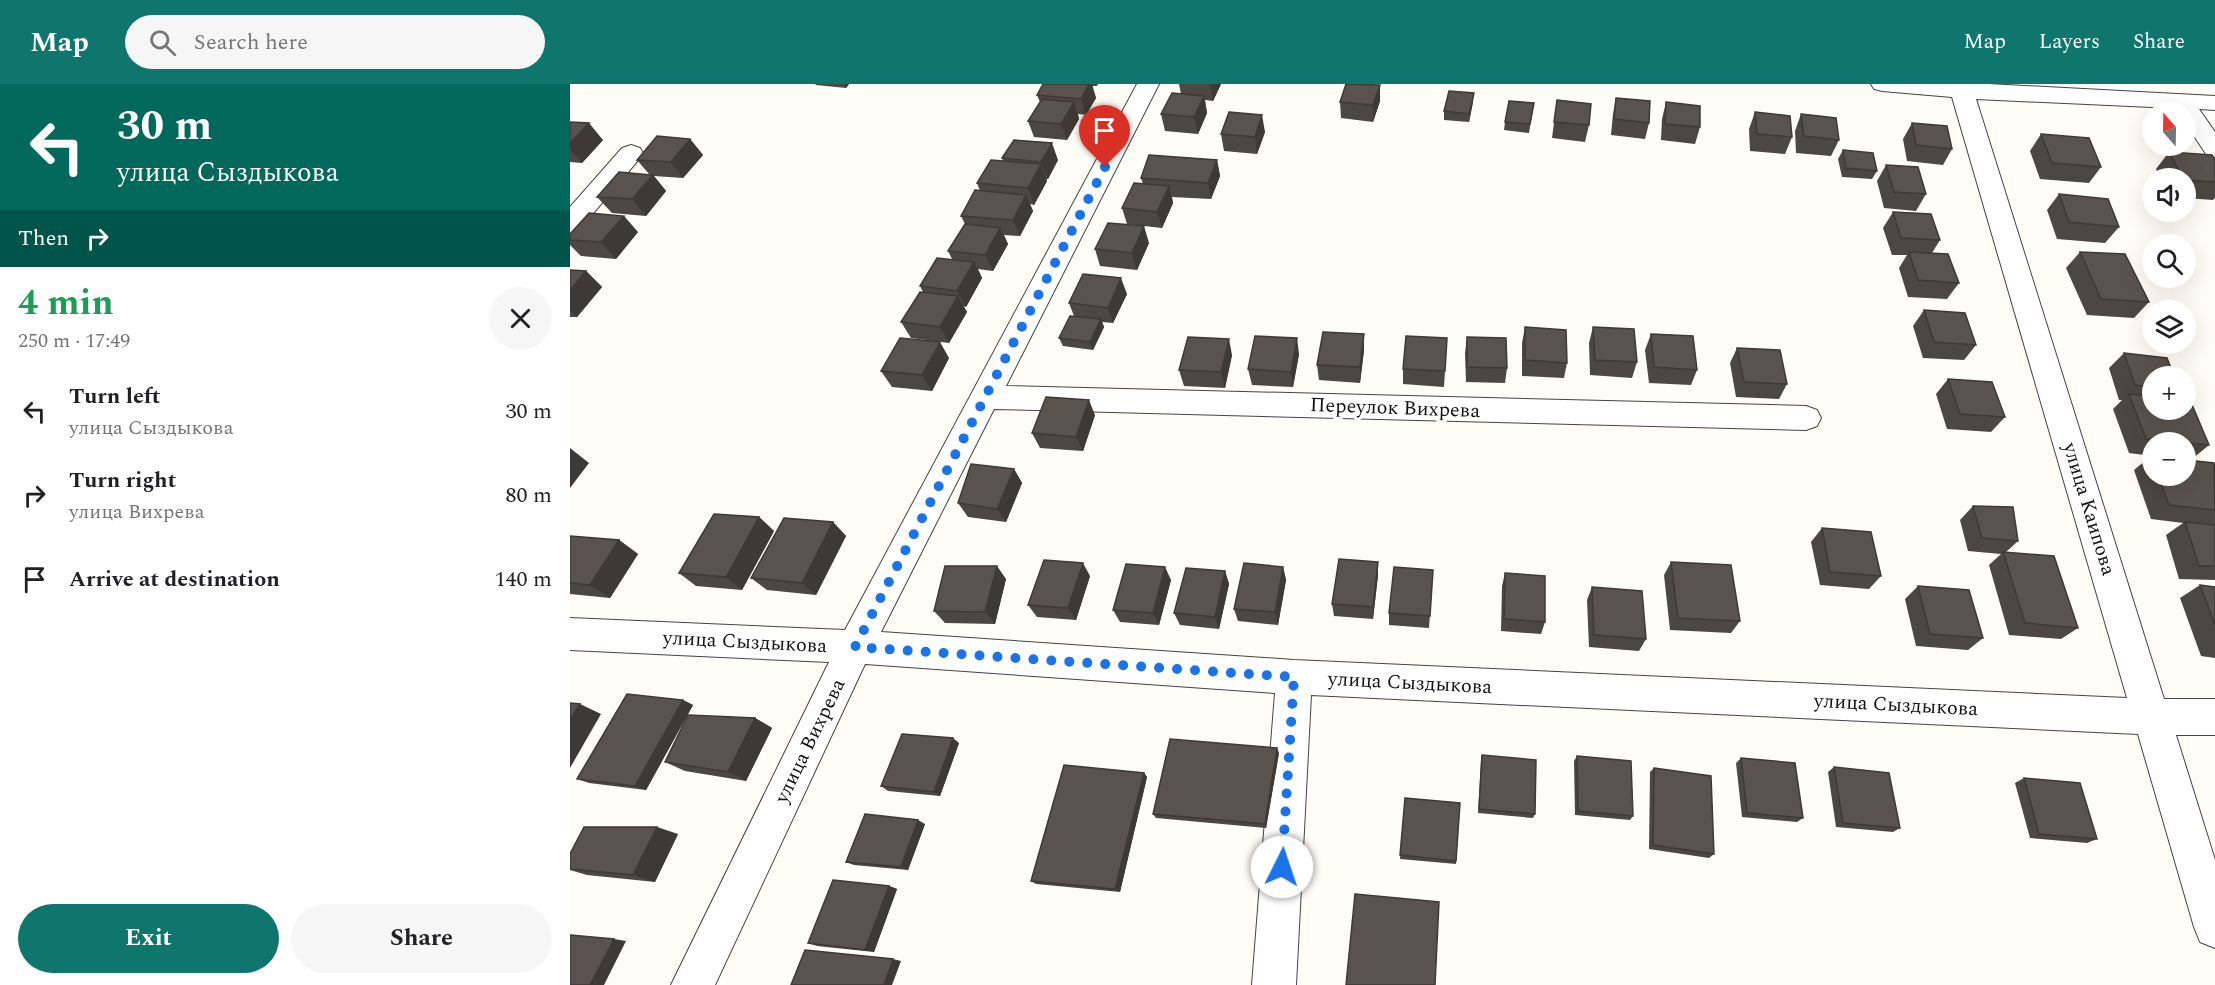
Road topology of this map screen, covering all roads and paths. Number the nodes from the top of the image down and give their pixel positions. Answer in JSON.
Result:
{"nodes":[{"id":1,"x":1148,"y":84,"type":"edge"},
{"id":2,"x":1882,"y":84,"type":"edge"},
{"id":3,"x":1970,"y":87,"type":"edge"},
{"id":4,"x":2181,"y":101,"type":"junction"},
{"id":5,"x":2215,"y":103,"type":"edge"},
{"id":6,"x":2215,"y":149,"type":"edge"},
{"id":7,"x":631,"y":153,"type":"dead end"},
{"id":8,"x":570,"y":224,"type":"edge"},
{"id":9,"x":985,"y":397,"type":"junction"},
{"id":10,"x":1806,"y":418,"type":"dead end"},
{"id":11,"x":570,"y":634,"type":"edge"},
{"id":12,"x":855,"y":647,"type":"junction"},
{"id":13,"x":1294,"y":677,"type":"junction"},
{"id":14,"x":2151,"y":717,"type":"junction"},
{"id":15,"x":2215,"y":717,"type":"edge"},
{"id":16,"x":2215,"y":927,"type":"edge"},
{"id":17,"x":693,"y":985,"type":"edge"},
{"id":18,"x":1274,"y":985,"type":"edge"}],
"edges":[{"from":1,"to":9,"type":"street","name":"улица Вихрева"},
{"from":2,"to":3,"type":"street"},
{"from":3,"to":4,"type":"street"},
{"from":3,"to":14,"type":"street","name":"улица Каипова"},
{"from":4,"to":5,"type":"street"},
{"from":4,"to":6,"type":"street"},
{"from":7,"to":8,"type":"street"},
{"from":9,"to":10,"type":"street","name":"Переулок Вихрева"},
{"from":9,"to":12,"type":"street","name":"улица Вихрева"},
{"from":11,"to":12,"type":"street","name":"улица Сыздыкова"},
{"from":12,"to":13,"type":"street","name":"улица Сыздыкова"},
{"from":12,"to":17,"type":"street","name":"улица Вихрева"},
{"from":13,"to":14,"type":"street","name":"улица Сыздыкова"},
{"from":13,"to":18,"type":"street"},
{"from":14,"to":15,"type":"street","name":"улица Сыздыкова"},
{"from":14,"to":16,"type":"street","name":"улица Каипова"}]}
